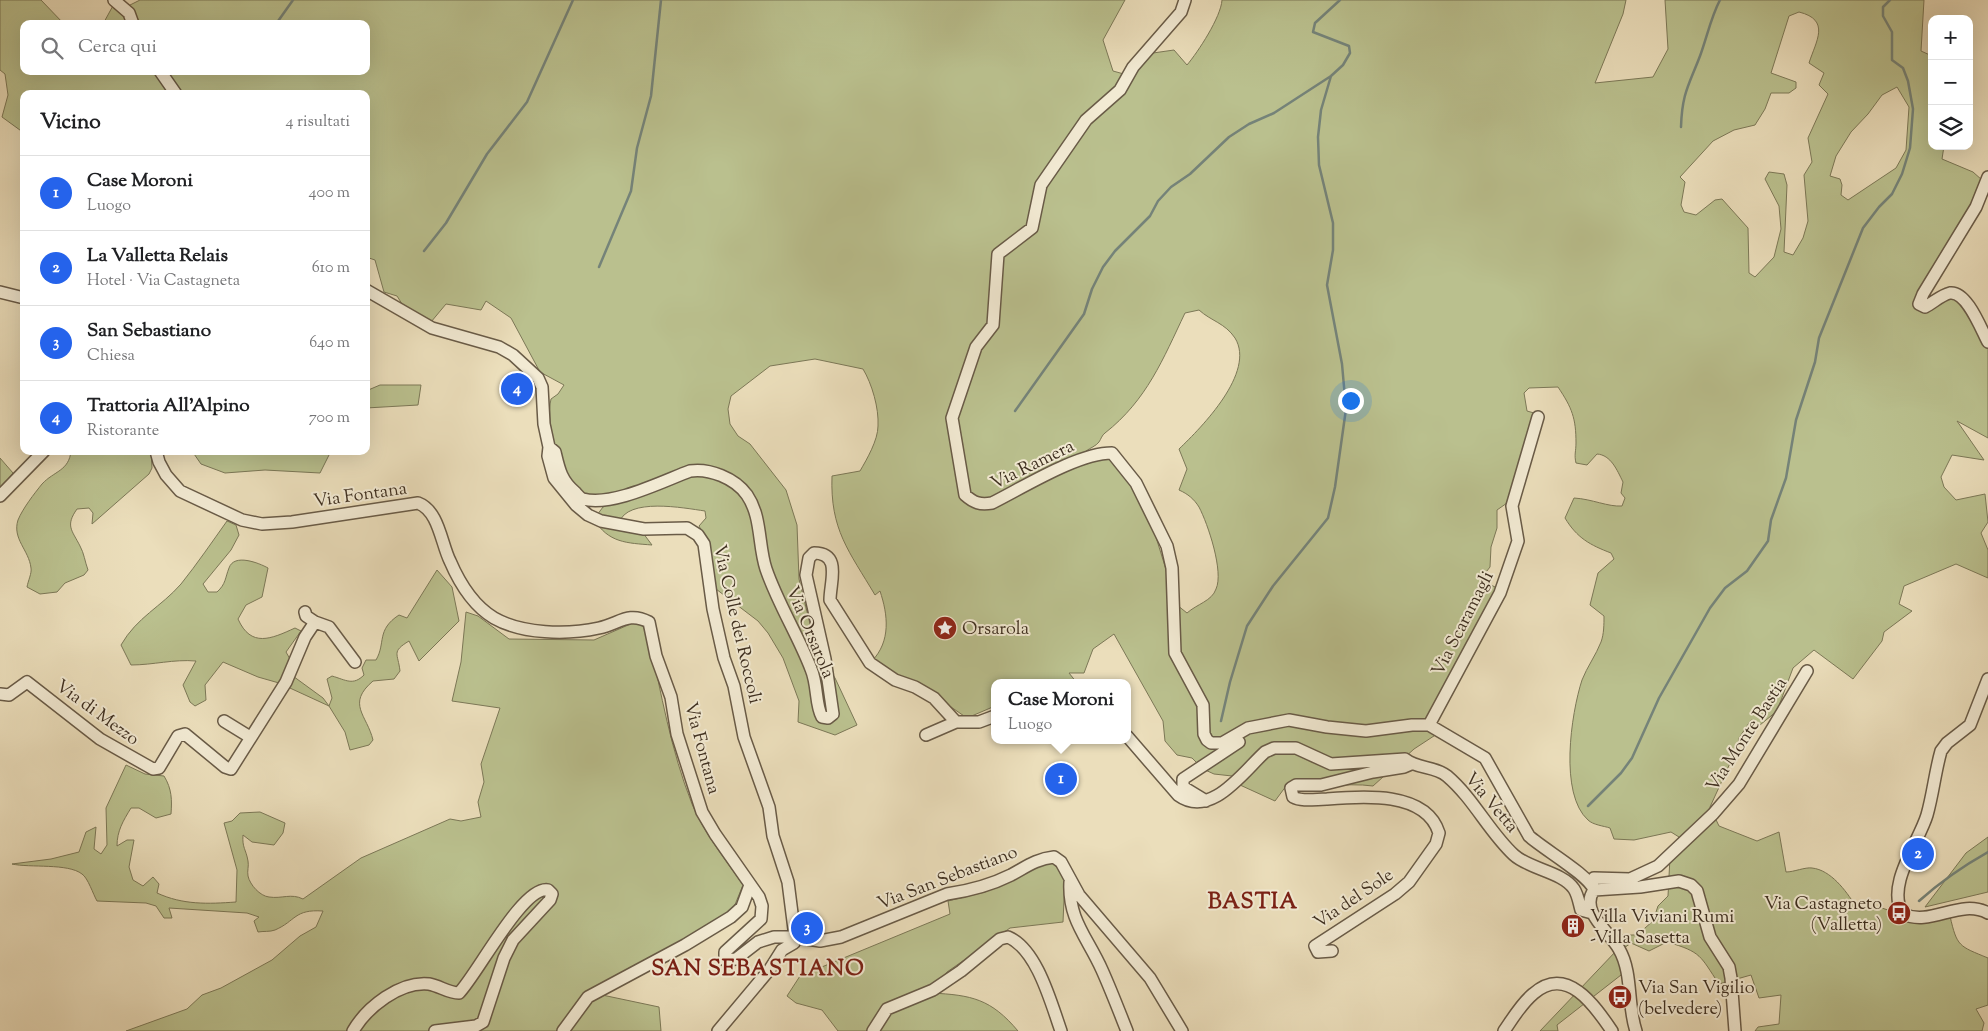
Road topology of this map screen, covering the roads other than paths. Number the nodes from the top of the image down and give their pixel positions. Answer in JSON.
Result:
{"nodes":[{"id":1,"x":114,"y":0,"type":"edge"},
{"id":2,"x":129,"y":0,"type":"edge"},
{"id":3,"x":1184,"y":0,"type":"edge"},
{"id":4,"x":131,"y":18,"type":"edge"},
{"id":5,"x":163,"y":75,"type":"edge"},
{"id":6,"x":173,"y":90,"type":"edge"},
{"id":7,"x":1988,"y":177,"type":"edge"},
{"id":8,"x":0,"y":292,"type":"edge"},
{"id":9,"x":370,"y":292,"type":"edge"},
{"id":10,"x":20,"y":297,"type":"edge"},
{"id":11,"x":1988,"y":342,"type":"edge"},
{"id":12,"x":1538,"y":417,"type":"dead end"},
{"id":13,"x":549,"y":447,"type":"junction"},
{"id":14,"x":40,"y":455,"type":"edge"},
{"id":15,"x":157,"y":455,"type":"edge"},
{"id":16,"x":0,"y":496,"type":"edge"},
{"id":17,"x":305,"y":612,"type":"dead end"},
{"id":18,"x":315,"y":622,"type":"junction"},
{"id":19,"x":355,"y":662,"type":"dead end"},
{"id":20,"x":1807,"y":671,"type":"dead end"},
{"id":21,"x":1988,"y":679,"type":"edge"},
{"id":22,"x":0,"y":694,"type":"edge"},
{"id":23,"x":991,"y":718,"type":"edge"},
{"id":24,"x":224,"y":721,"type":"dead end"},
{"id":25,"x":956,"y":722,"type":"junction"},
{"id":26,"x":1261,"y":726,"type":"junction"},
{"id":27,"x":1428,"y":726,"type":"junction"},
{"id":28,"x":926,"y":735,"type":"dead end"},
{"id":29,"x":250,"y":737,"type":"junction"},
{"id":30,"x":1131,"y":741,"type":"edge"},
{"id":31,"x":1410,"y":764,"type":"junction"},
{"id":32,"x":1206,"y":801,"type":"junction"},
{"id":33,"x":1070,"y":880,"type":"junction"},
{"id":34,"x":750,"y":885,"type":"junction"},
{"id":35,"x":1593,"y":887,"type":"junction"},
{"id":36,"x":758,"y":896,"type":"joint"},
{"id":37,"x":1592,"y":913,"type":"junction"},
{"id":38,"x":1988,"y":913,"type":"edge"},
{"id":39,"x":795,"y":936,"type":"junction"},
{"id":40,"x":1332,"y":951,"type":"dead end"},
{"id":41,"x":353,"y":1031,"type":"edge"},
{"id":42,"x":435,"y":1031,"type":"edge"},
{"id":43,"x":563,"y":1031,"type":"edge"},
{"id":44,"x":718,"y":1031,"type":"edge"},
{"id":45,"x":873,"y":1031,"type":"edge"},
{"id":46,"x":1061,"y":1031,"type":"edge"},
{"id":47,"x":1127,"y":1031,"type":"edge"},
{"id":48,"x":1182,"y":1031,"type":"edge"},
{"id":49,"x":1504,"y":1031,"type":"edge"},
{"id":50,"x":1612,"y":1031,"type":"edge"},
{"id":51,"x":1636,"y":1031,"type":"edge"},
{"id":52,"x":1734,"y":1031,"type":"edge"}],
"edges":[{"from":1,"to":4,"type":"street"},
{"from":2,"to":4,"type":"street"},
{"from":3,"to":26,"type":"street","name":"Via Ramera"},
{"from":5,"to":6,"type":"street"},
{"from":7,"to":11,"type":"street"},
{"from":8,"to":10,"type":"street"},
{"from":9,"to":13,"type":"street","name":"Via Colle dei Roccoli"},
{"from":12,"to":27,"type":"street","name":"Via Scaramagli"},
{"from":13,"to":25,"type":"street","name":"Via Orsarola"},
{"from":13,"to":39,"type":"street","name":"Via Colle dei Roccoli"},
{"from":14,"to":16,"type":"street"},
{"from":15,"to":34,"type":"street","name":"Via Fontana"},
{"from":17,"to":18,"type":"street"},
{"from":18,"to":19,"type":"street"},
{"from":18,"to":29,"type":"street","name":"Via di Mezzo"},
{"from":20,"to":35,"type":"street","name":"Via Monte Bastia"},
{"from":21,"to":38,"type":"street"},
{"from":22,"to":29,"type":"street","name":"Via di Mezzo"},
{"from":23,"to":25,"type":"street"},
{"from":24,"to":29,"type":"street"},
{"from":25,"to":28,"type":"street"},
{"from":26,"to":27,"type":"street"},
{"from":26,"to":32,"type":"street"},
{"from":27,"to":35,"type":"street"},
{"from":30,"to":32,"type":"street"},
{"from":31,"to":32,"type":"street","name":"Via Vetta"},
{"from":31,"to":37,"type":"street","name":"Via Vetta"},
{"from":31,"to":40,"type":"street","name":"Via del Sole"},
{"from":33,"to":39,"type":"street","name":"Via San Sebastiano"},
{"from":33,"to":47,"type":"street"},
{"from":33,"to":48,"type":"street","name":"Via San Sebastiano"},
{"from":34,"to":36,"type":"street","name":"Via Fontana"},
{"from":34,"to":43,"type":"street"},
{"from":35,"to":37,"type":"street"},
{"from":35,"to":52,"type":"street"},
{"from":36,"to":39,"type":"street","name":"Via San Sebastiano"},
{"from":37,"to":51,"type":"street","name":"Via Vetta"},
{"from":39,"to":44,"type":"street"},
{"from":41,"to":42,"type":"street"},
{"from":45,"to":46,"type":"street"},
{"from":49,"to":50,"type":"street"}]}
